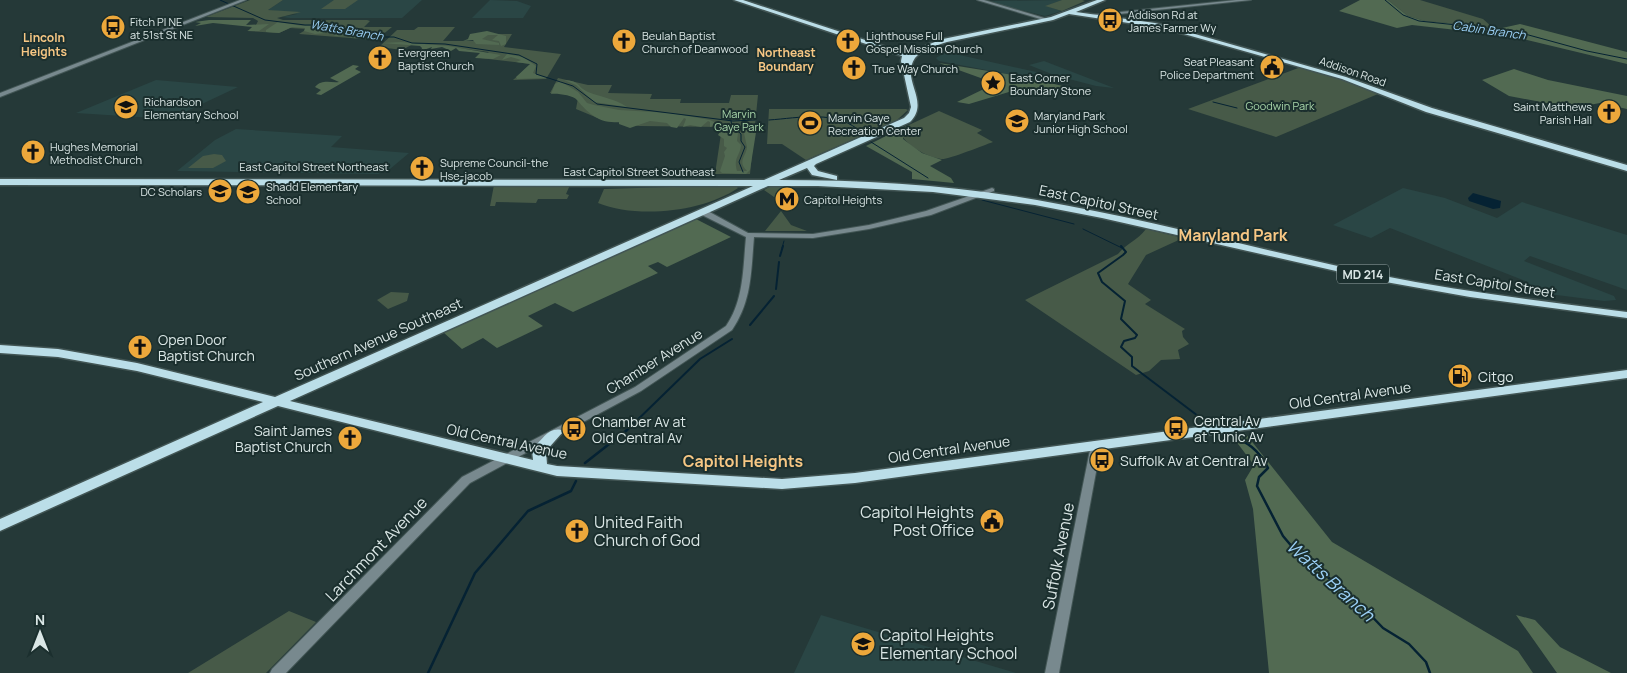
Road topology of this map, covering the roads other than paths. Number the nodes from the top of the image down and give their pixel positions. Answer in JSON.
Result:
{"nodes":[{"id":1,"x":244,"y":0,"type":"edge"},
{"id":2,"x":737,"y":0,"type":"edge"},
{"id":3,"x":979,"y":0,"type":"edge"},
{"id":4,"x":1093,"y":0,"type":"edge"},
{"id":5,"x":1102,"y":0,"type":"edge"},
{"id":6,"x":1249,"y":0,"type":"edge"},
{"id":7,"x":1070,"y":12,"type":"junction"},
{"id":8,"x":1090,"y":16,"type":"junction"},
{"id":9,"x":1046,"y":19,"type":"junction"},
{"id":10,"x":931,"y":40,"type":"junction"},
{"id":11,"x":910,"y":52,"type":"junction"},
{"id":12,"x":0,"y":95,"type":"edge"},
{"id":13,"x":812,"y":163,"type":"junction"},
{"id":14,"x":1627,"y":168,"type":"edge"},
{"id":15,"x":0,"y":177,"type":"edge"},
{"id":16,"x":778,"y":178,"type":"junction"},
{"id":17,"x":836,"y":178,"type":"junction"},
{"id":18,"x":0,"y":182,"type":"edge"},
{"id":19,"x":740,"y":182,"type":"junction"},
{"id":20,"x":768,"y":183,"type":"junction"},
{"id":21,"x":992,"y":190,"type":"junction"},
{"id":22,"x":749,"y":191,"type":"junction"},
{"id":23,"x":980,"y":194,"type":"junction"},
{"id":24,"x":703,"y":212,"type":"junction"},
{"id":25,"x":750,"y":235,"type":"junction"},
{"id":26,"x":1284,"y":257,"type":"junction"},
{"id":27,"x":1267,"y":265,"type":"dead end"},
{"id":28,"x":1627,"y":307,"type":"edge"},
{"id":29,"x":1627,"y":314,"type":"edge"},
{"id":30,"x":0,"y":349,"type":"edge"},
{"id":31,"x":1626,"y":375,"type":"edge"},
{"id":32,"x":278,"y":401,"type":"junction"},
{"id":33,"x":556,"y":433,"type":"junction"},
{"id":34,"x":1096,"y":445,"type":"junction"},
{"id":35,"x":506,"y":459,"type":"junction"},
{"id":36,"x":541,"y":468,"type":"junction"},
{"id":37,"x":0,"y":525,"type":"edge"},
{"id":38,"x":278,"y":673,"type":"edge"},
{"id":39,"x":1052,"y":673,"type":"edge"}],
"edges":[{"from":1,"to":12,"type":"street"},
{"from":2,"to":11,"type":"main road"},
{"from":3,"to":9,"type":"street"},
{"from":4,"to":7,"type":"main road"},
{"from":5,"to":7,"type":"main road"},
{"from":6,"to":8,"type":"street"},
{"from":7,"to":8,"type":"main road","name":"Addison Road"},
{"from":7,"to":9,"type":"main road"},
{"from":8,"to":14,"type":"main road","name":"Addison Road"},
{"from":9,"to":10,"type":"main road"},
{"from":9,"to":11,"type":"main road"},
{"from":10,"to":11,"type":"main road"},
{"from":10,"to":11,"type":"main road"},
{"from":11,"to":13,"type":"main road","name":"Southern Avenue Southeast"},
{"from":13,"to":16,"type":"main road","name":"Southern Avenue Southeast"},
{"from":13,"to":17,"type":"main road"},
{"from":15,"to":16,"type":"main road","name":"East Capitol Street Northeast"},
{"from":16,"to":17,"type":"main road","name":"East Capitol Street","number":"MD 214"},
{"from":16,"to":20,"type":"main road","name":"Southern Avenue Southeast"},
{"from":17,"to":21,"type":"main road","name":"East Capitol Street","number":"MD 214"},
{"from":18,"to":19,"type":"main road","name":"East Capitol Street Southeast"},
{"from":19,"to":20,"type":"main road","name":"East Capitol Street Southeast"},
{"from":19,"to":22,"type":"main road"},
{"from":20,"to":22,"type":"main road","name":"Southern Avenue Southeast"},
{"from":20,"to":23,"type":"main road","name":"East Capitol Street","number":"MD 214"},
{"from":21,"to":23,"type":"street"},
{"from":21,"to":28,"type":"main road","name":"East Capitol Street","number":"MD 214"},
{"from":22,"to":24,"type":"main road","name":"Southern Avenue Southeast"},
{"from":23,"to":25,"type":"street"},
{"from":23,"to":26,"type":"main road","name":"East Capitol Street","number":"MD 214"},
{"from":24,"to":25,"type":"street"},
{"from":24,"to":32,"type":"main road","name":"Southern Avenue Southeast"},
{"from":25,"to":33,"type":"street","name":"Chamber Avenue"},
{"from":26,"to":27,"type":"main road"},
{"from":26,"to":29,"type":"main road","name":"East Capitol Street","number":"MD 214"},
{"from":30,"to":32,"type":"main road","name":"Old Central Avenue"},
{"from":31,"to":34,"type":"main road","name":"Old Central Avenue"},
{"from":32,"to":35,"type":"main road","name":"Old Central Avenue"},
{"from":32,"to":37,"type":"main road","name":"Southern Avenue Southeast"},
{"from":33,"to":35,"type":"street","name":"Chamber Avenue"},
{"from":33,"to":36,"type":"main road"},
{"from":34,"to":36,"type":"main road","name":"Old Central Avenue"},
{"from":34,"to":39,"type":"street","name":"Suffolk Avenue"},
{"from":35,"to":36,"type":"main road","name":"Old Central Avenue"},
{"from":35,"to":38,"type":"street","name":"Larchmont Avenue"}]}
